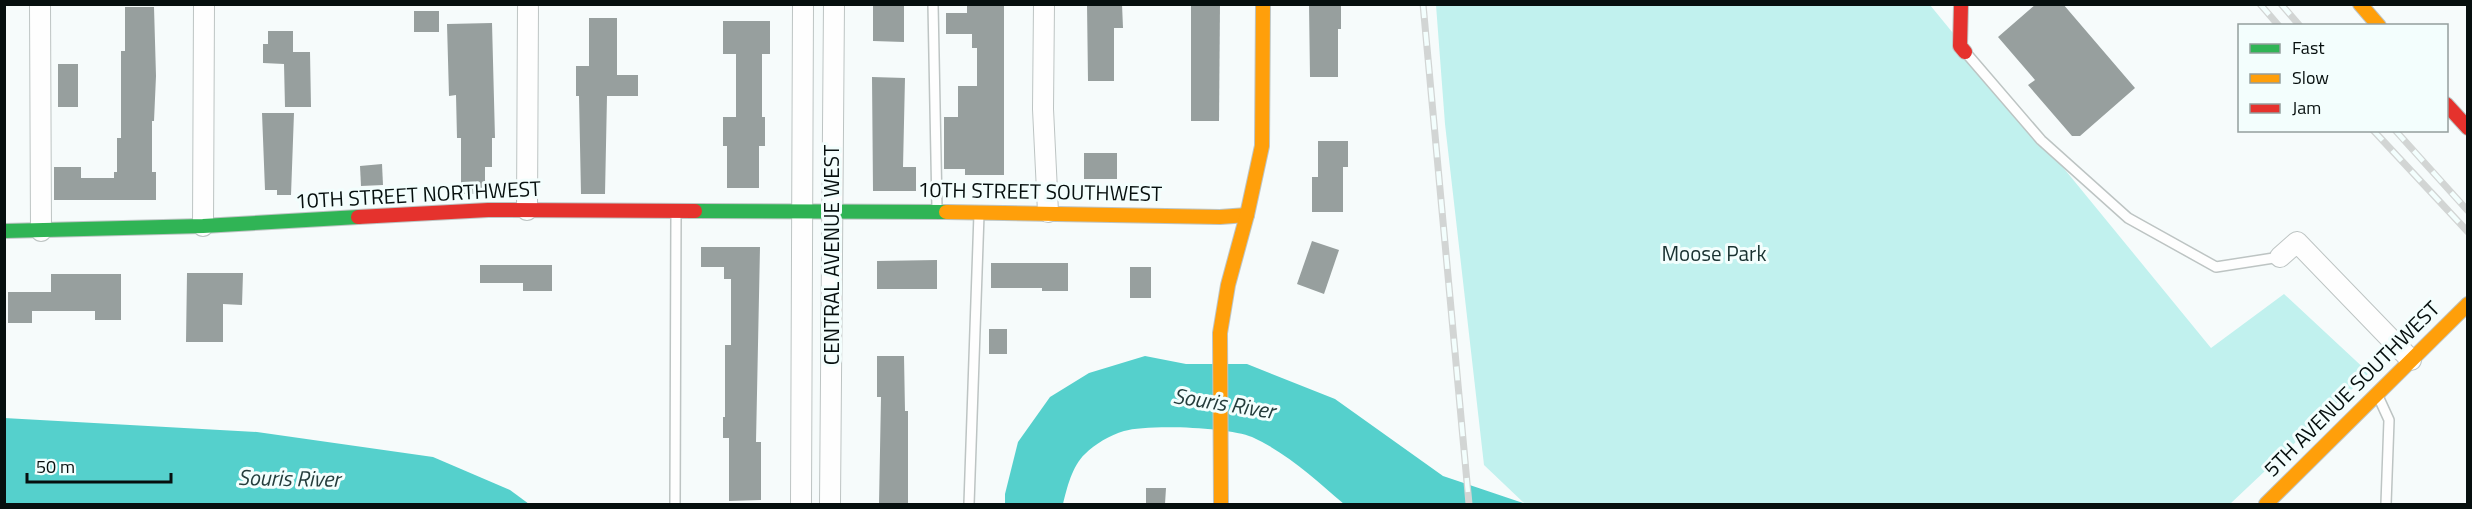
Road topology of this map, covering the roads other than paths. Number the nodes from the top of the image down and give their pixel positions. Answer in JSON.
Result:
{"nodes":[{"id":1,"x":40,"y":4,"type":"edge"},
{"id":2,"x":204,"y":4,"type":"edge"},
{"id":3,"x":528,"y":4,"type":"edge"},
{"id":4,"x":803,"y":4,"type":"edge"},
{"id":5,"x":834,"y":4,"type":"edge"},
{"id":6,"x":933,"y":4,"type":"edge"},
{"id":7,"x":1044,"y":4,"type":"edge"},
{"id":8,"x":1263,"y":4,"type":"edge"},
{"id":9,"x":1961,"y":4,"type":"edge"},
{"id":10,"x":2360,"y":4,"type":"edge"},
{"id":11,"x":2377,"y":24,"type":"edge"},
{"id":12,"x":1965,"y":52,"type":"joint"},
{"id":13,"x":2448,"y":106,"type":"edge"},
{"id":14,"x":2468,"y":128,"type":"edge"},
{"id":15,"x":527,"y":210,"type":"junction"},
{"id":16,"x":676,"y":210,"type":"junction"},
{"id":17,"x":804,"y":211,"type":"junction"},
{"id":18,"x":833,"y":211,"type":"junction"},
{"id":19,"x":937,"y":211,"type":"junction"},
{"id":20,"x":979,"y":212,"type":"junction"},
{"id":21,"x":1048,"y":212,"type":"junction"},
{"id":22,"x":1247,"y":215,"type":"junction"},
{"id":23,"x":203,"y":226,"type":"junction"},
{"id":24,"x":4,"y":231,"type":"edge"},
{"id":25,"x":41,"y":231,"type":"junction"},
{"id":26,"x":2280,"y":257,"type":"joint"},
{"id":27,"x":2466,"y":308,"type":"edge"},
{"id":28,"x":2411,"y":360,"type":"junction"},
{"id":29,"x":2377,"y":393,"type":"junction"},
{"id":30,"x":675,"y":504,"type":"edge"},
{"id":31,"x":801,"y":504,"type":"edge"},
{"id":32,"x":831,"y":504,"type":"edge"},
{"id":33,"x":969,"y":504,"type":"edge"},
{"id":34,"x":1221,"y":504,"type":"edge"},
{"id":35,"x":2266,"y":504,"type":"edge"},
{"id":36,"x":2386,"y":504,"type":"edge"}],
"edges":[{"from":1,"to":25,"type":"street"},
{"from":2,"to":23,"type":"street"},
{"from":3,"to":15,"type":"street"},
{"from":4,"to":17,"type":"street","name":"CENTRAL AVENUE WEST"},
{"from":5,"to":18,"type":"street","name":"CENTRAL AVENUE WEST"},
{"from":6,"to":19,"type":"lane"},
{"from":7,"to":21,"type":"street"},
{"from":8,"to":22,"type":"street"},
{"from":9,"to":12,"type":"street"},
{"from":10,"to":11,"type":"street"},
{"from":12,"to":26,"type":"lane"},
{"from":13,"to":14,"type":"street"},
{"from":15,"to":16,"type":"street","name":"10TH STREET NORTHWEST"},
{"from":15,"to":23,"type":"street","name":"10TH STREET NORTHWEST"},
{"from":16,"to":17,"type":"street","name":"10TH STREET NORTHWEST"},
{"from":16,"to":30,"type":"lane"},
{"from":17,"to":18,"type":"street","name":"10TH STREET NORTHWEST"},
{"from":17,"to":31,"type":"street","name":"CENTRAL AVENUE WEST"},
{"from":18,"to":19,"type":"street","name":"10TH STREET SOUTHWEST"},
{"from":18,"to":32,"type":"street","name":"CENTRAL AVENUE WEST"},
{"from":19,"to":20,"type":"street","name":"10TH STREET SOUTHWEST"},
{"from":20,"to":21,"type":"street","name":"10TH STREET SOUTHWEST"},
{"from":20,"to":33,"type":"lane"},
{"from":21,"to":22,"type":"street","name":"10TH STREET SOUTHWEST"},
{"from":22,"to":34,"type":"street"},
{"from":23,"to":25,"type":"street","name":"10TH STREET NORTHWEST"},
{"from":24,"to":25,"type":"street","name":"10TH STREET NORTHWEST"},
{"from":26,"to":28,"type":"street"},
{"from":27,"to":28,"type":"street","name":"5TH AVENUE SOUTHWEST"},
{"from":28,"to":29,"type":"street","name":"5TH AVENUE SOUTHWEST"},
{"from":29,"to":35,"type":"street","name":"5TH AVENUE SOUTHWEST"},
{"from":29,"to":36,"type":"lane"}]}
